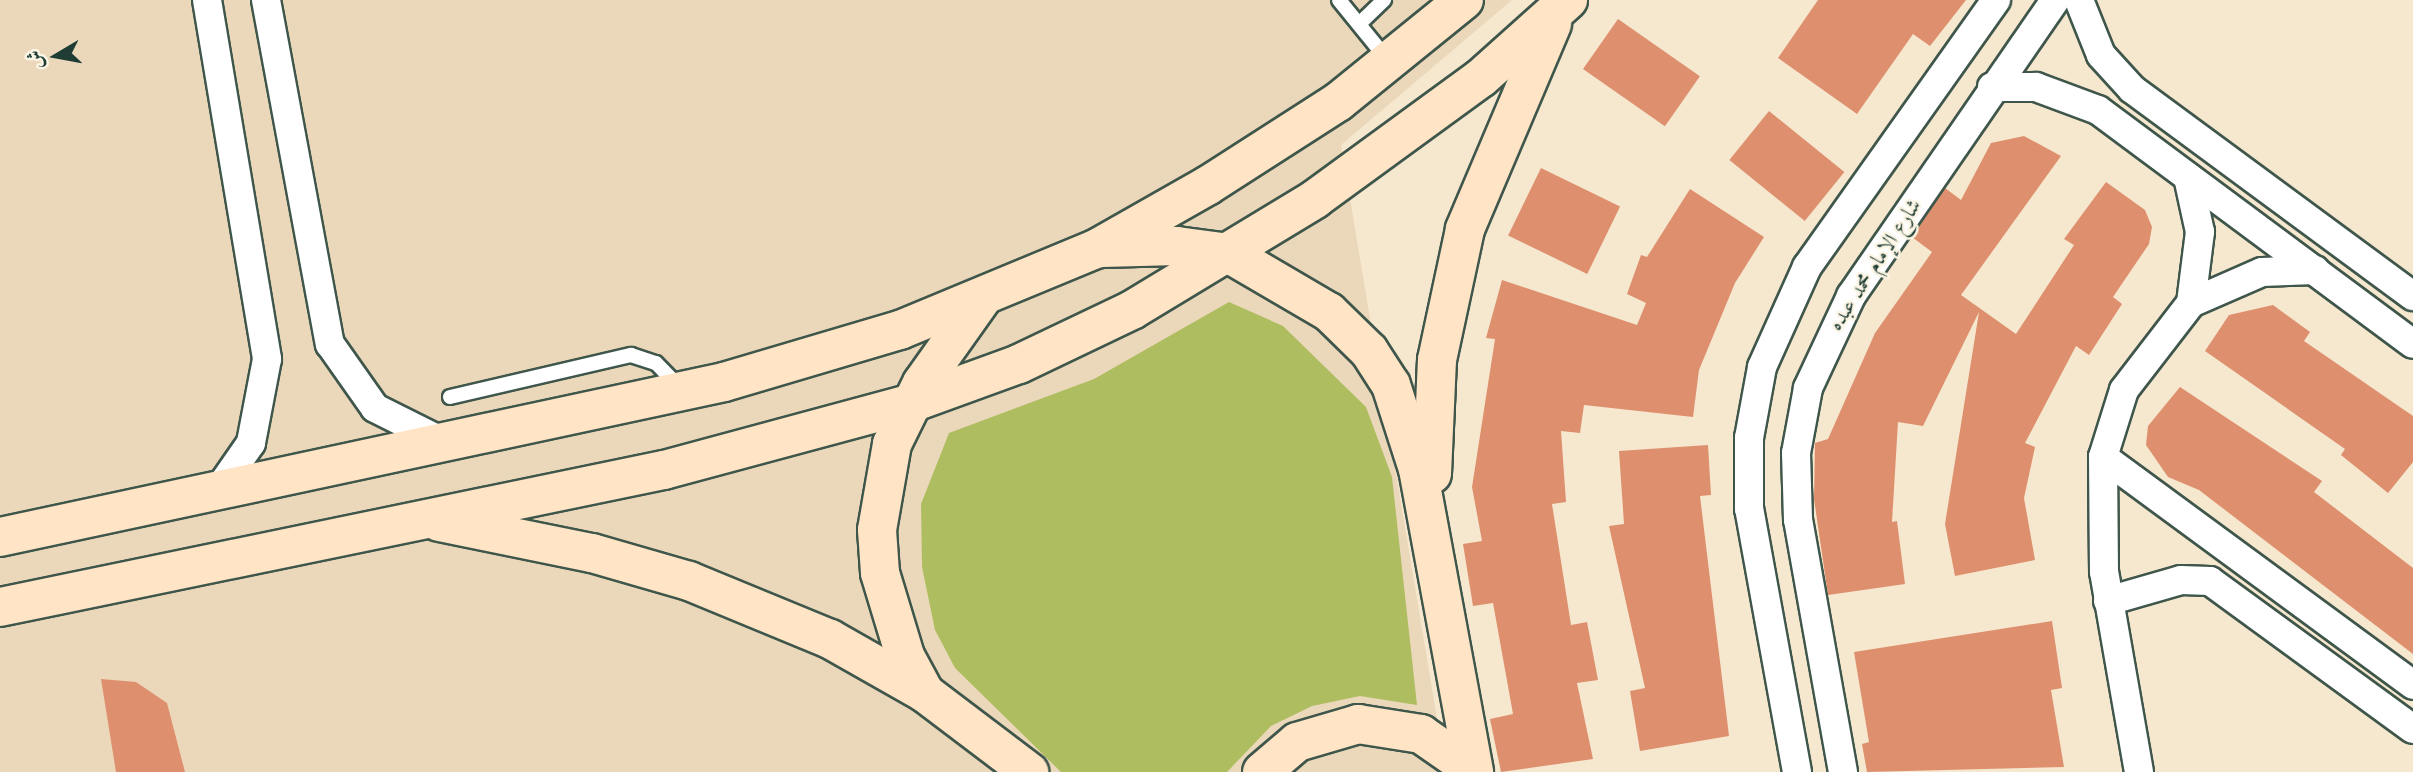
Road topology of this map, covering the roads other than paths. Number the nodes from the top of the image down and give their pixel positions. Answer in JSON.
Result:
{"nodes":[{"id":1,"x":207,"y":0,"type":"edge"},
{"id":2,"x":266,"y":0,"type":"edge"},
{"id":3,"x":1339,"y":0,"type":"edge"},
{"id":4,"x":1384,"y":0,"type":"edge"},
{"id":5,"x":1464,"y":0,"type":"edge"},
{"id":6,"x":1996,"y":0,"type":"edge"},
{"id":7,"x":2055,"y":0,"type":"edge"},
{"id":8,"x":2079,"y":0,"type":"edge"},
{"id":9,"x":1563,"y":5,"type":"edge"},
{"id":10,"x":1359,"y":24,"type":"junction"},
{"id":11,"x":1390,"y":62,"type":"junction"},
{"id":12,"x":2122,"y":80,"type":"junction"},
{"id":13,"x":1992,"y":87,"type":"junction"},
{"id":14,"x":2098,"y":110,"type":"junction"},
{"id":15,"x":2188,"y":177,"type":"junction"},
{"id":16,"x":1096,"y":249,"type":"junction"},
{"id":17,"x":1228,"y":253,"type":"junction"},
{"id":18,"x":2315,"y":270,"type":"junction"},
{"id":19,"x":2413,"y":296,"type":"edge"},
{"id":20,"x":983,"y":299,"type":"junction"},
{"id":21,"x":2191,"y":303,"type":"junction"},
{"id":22,"x":2413,"y":344,"type":"edge"},
{"id":23,"x":683,"y":391,"type":"junction"},
{"id":24,"x":450,"y":397,"type":"dead end"},
{"id":25,"x":909,"y":404,"type":"junction"},
{"id":26,"x":446,"y":443,"type":"junction"},
{"id":27,"x":2103,"y":457,"type":"junction"},
{"id":28,"x":219,"y":489,"type":"junction"},
{"id":29,"x":416,"y":518,"type":"junction"},
{"id":30,"x":0,"y":537,"type":"edge"},
{"id":31,"x":1434,"y":539,"type":"junction"},
{"id":32,"x":2221,"y":544,"type":"junction"},
{"id":33,"x":2201,"y":579,"type":"junction"},
{"id":34,"x":2108,"y":601,"type":"junction"},
{"id":35,"x":0,"y":607,"type":"edge"},
{"id":36,"x":2413,"y":685,"type":"edge"},
{"id":37,"x":925,"y":693,"type":"junction"},
{"id":38,"x":2413,"y":729,"type":"edge"},
{"id":39,"x":1474,"y":771,"type":"edge"},
{"id":40,"x":1029,"y":772,"type":"edge"},
{"id":41,"x":1262,"y":772,"type":"edge"},
{"id":42,"x":1797,"y":772,"type":"edge"},
{"id":43,"x":1843,"y":772,"type":"edge"},
{"id":44,"x":2139,"y":772,"type":"edge"}],
"edges":[{"from":1,"to":28,"type":"street"},
{"from":2,"to":26,"type":"street"},
{"from":3,"to":10,"type":"lane"},
{"from":4,"to":10,"type":"lane"},
{"from":5,"to":11,"type":"main road"},
{"from":6,"to":42,"type":"street"},
{"from":7,"to":13,"type":"street","name":"شارع الإمام محمد عبده"},
{"from":8,"to":12,"type":"street"},
{"from":9,"to":17,"type":"main road"},
{"from":9,"to":31,"type":"main road"},
{"from":10,"to":11,"type":"lane"},
{"from":11,"to":16,"type":"main road"},
{"from":12,"to":14,"type":"street"},
{"from":12,"to":19,"type":"street"},
{"from":13,"to":14,"type":"street"},
{"from":13,"to":43,"type":"street","name":"شارع الإمام محمد عبده"},
{"from":14,"to":15,"type":"street"},
{"from":15,"to":18,"type":"street"},
{"from":15,"to":21,"type":"street"},
{"from":16,"to":17,"type":"main road"},
{"from":16,"to":20,"type":"main road"},
{"from":17,"to":25,"type":"main road"},
{"from":17,"to":31,"type":"main road"},
{"from":18,"to":21,"type":"street"},
{"from":18,"to":22,"type":"street"},
{"from":20,"to":23,"type":"main road"},
{"from":20,"to":25,"type":"main road"},
{"from":21,"to":27,"type":"street"},
{"from":23,"to":24,"type":"lane"},
{"from":23,"to":26,"type":"main road"},
{"from":25,"to":29,"type":"main road"},
{"from":25,"to":37,"type":"main road"},
{"from":26,"to":28,"type":"main road"},
{"from":27,"to":32,"type":"street"},
{"from":27,"to":34,"type":"street"},
{"from":28,"to":30,"type":"main road"},
{"from":29,"to":35,"type":"main road"},
{"from":29,"to":37,"type":"main road"},
{"from":31,"to":39,"type":"main road"},
{"from":32,"to":33,"type":"street"},
{"from":32,"to":36,"type":"street"},
{"from":33,"to":34,"type":"street"},
{"from":33,"to":38,"type":"street"},
{"from":34,"to":44,"type":"street"},
{"from":37,"to":40,"type":"main road"},
{"from":39,"to":41,"type":"main road"}]}
